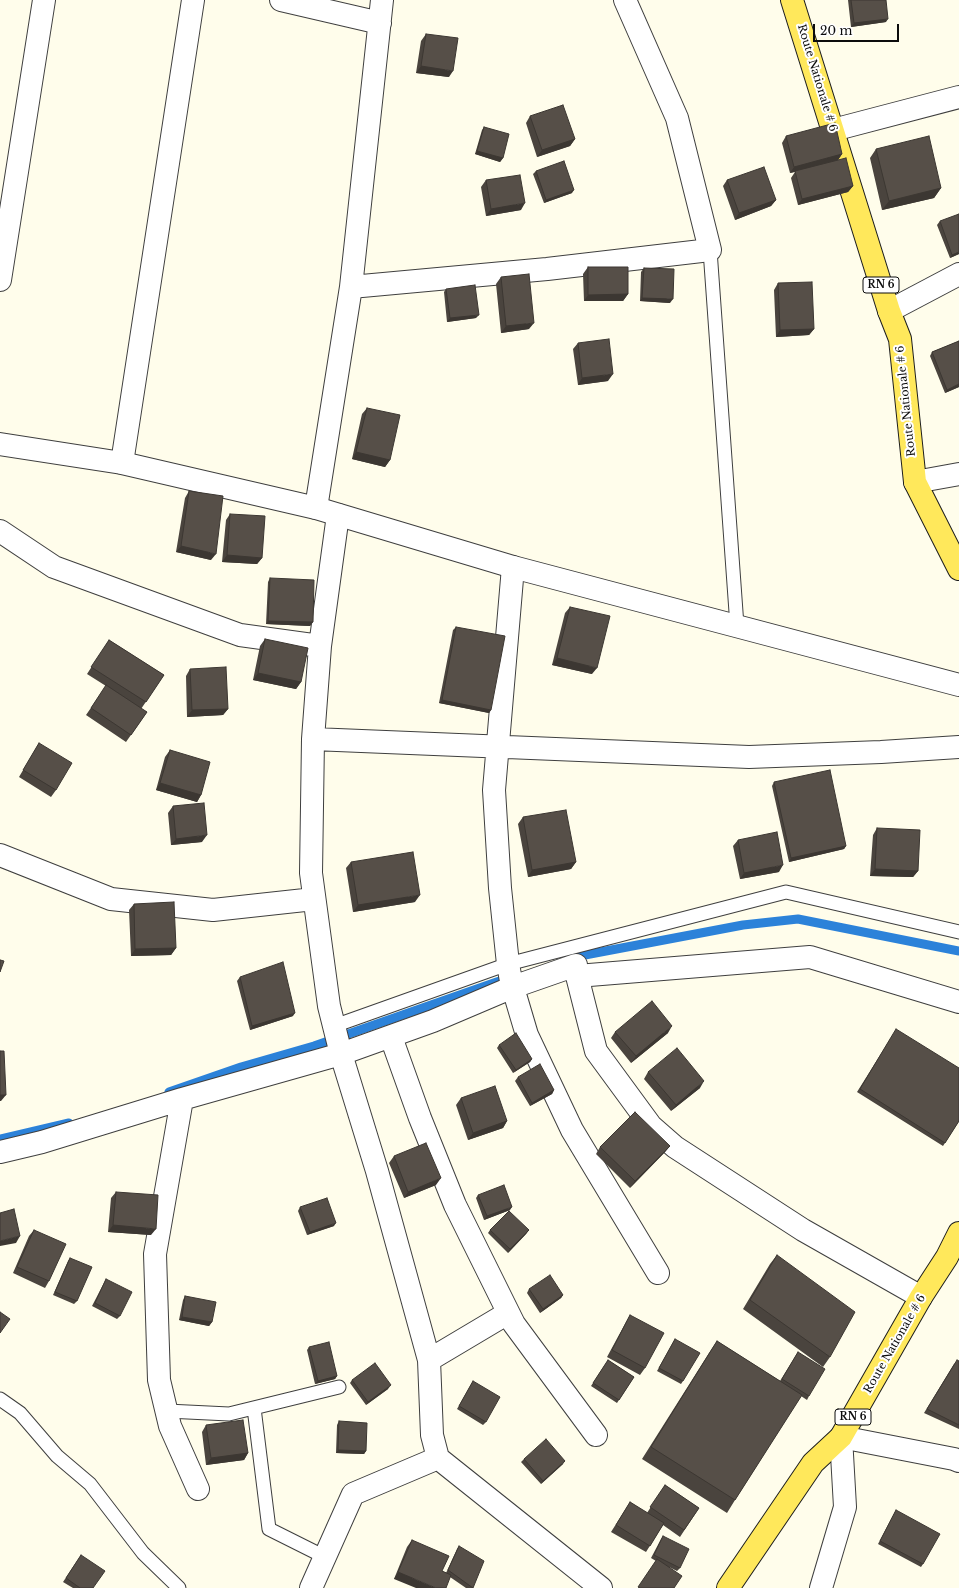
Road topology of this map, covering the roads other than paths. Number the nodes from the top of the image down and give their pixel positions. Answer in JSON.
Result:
{"nodes":[{"id":1,"x":44,"y":0,"type":"edge"},
{"id":2,"x":193,"y":0,"type":"edge"},
{"id":3,"x":281,"y":0,"type":"edge"},
{"id":4,"x":382,"y":0,"type":"edge"},
{"id":5,"x":625,"y":0,"type":"edge"},
{"id":6,"x":792,"y":0,"type":"edge"},
{"id":7,"x":380,"y":23,"type":"junction"},
{"id":8,"x":959,"y":97,"type":"edge"},
{"id":9,"x":833,"y":130,"type":"junction"},
{"id":10,"x":710,"y":250,"type":"junction"},
{"id":11,"x":959,"y":274,"type":"edge"},
{"id":12,"x":0,"y":280,"type":"edge"},
{"id":13,"x":351,"y":287,"type":"junction"},
{"id":14,"x":889,"y":311,"type":"junction"},
{"id":15,"x":0,"y":444,"type":"edge"},
{"id":16,"x":122,"y":463,"type":"junction"},
{"id":17,"x":959,"y":474,"type":"edge"},
{"id":18,"x":915,"y":482,"type":"junction"},
{"id":19,"x":316,"y":508,"type":"junction"},
{"id":20,"x":338,"y":515,"type":"junction"},
{"id":21,"x":0,"y":531,"type":"edge"},
{"id":22,"x":513,"y":567,"type":"junction"},
{"id":23,"x":959,"y":569,"type":"edge"},
{"id":24,"x":737,"y":626,"type":"junction"},
{"id":25,"x":320,"y":646,"type":"junction"},
{"id":26,"x":959,"y":685,"type":"edge"},
{"id":27,"x":313,"y":739,"type":"junction"},
{"id":28,"x":959,"y":747,"type":"edge"},
{"id":29,"x":498,"y":748,"type":"junction"},
{"id":30,"x":0,"y":855,"type":"edge"},
{"id":31,"x":314,"y":899,"type":"junction"},
{"id":32,"x":959,"y":932,"type":"edge"},
{"id":33,"x":577,"y":976,"type":"junction"},
{"id":34,"x":510,"y":977,"type":"junction"},
{"id":35,"x":959,"y":1002,"type":"edge"},
{"id":36,"x":390,"y":1037,"type":"junction"},
{"id":37,"x":338,"y":1039,"type":"junction"},
{"id":38,"x":182,"y":1100,"type":"junction"},
{"id":39,"x":0,"y":1152,"type":"edge"},
{"id":40,"x":959,"y":1233,"type":"edge"},
{"id":41,"x":953,"y":1259,"type":"edge"},
{"id":42,"x":658,"y":1273,"type":"dead end"},
{"id":43,"x":921,"y":1297,"type":"junction"},
{"id":44,"x":508,"y":1313,"type":"junction"},
{"id":45,"x":429,"y":1360,"type":"junction"},
{"id":46,"x":339,"y":1387,"type":"dead end"},
{"id":47,"x":0,"y":1399,"type":"edge"},
{"id":48,"x":254,"y":1408,"type":"junction"},
{"id":49,"x":167,"y":1411,"type":"junction"},
{"id":50,"x":596,"y":1435,"type":"dead end"},
{"id":51,"x":841,"y":1437,"type":"junction"},
{"id":52,"x":438,"y":1458,"type":"junction"},
{"id":53,"x":959,"y":1461,"type":"edge"},
{"id":54,"x":198,"y":1489,"type":"dead end"},
{"id":55,"x":325,"y":1557,"type":"junction"},
{"id":56,"x":179,"y":1588,"type":"edge"},
{"id":57,"x":311,"y":1588,"type":"edge"},
{"id":58,"x":600,"y":1588,"type":"edge"},
{"id":59,"x":728,"y":1588,"type":"edge"},
{"id":60,"x":820,"y":1588,"type":"edge"}],
"edges":[{"from":1,"to":12,"type":"street"},
{"from":2,"to":16,"type":"street"},
{"from":3,"to":7,"type":"street"},
{"from":4,"to":7,"type":"street"},
{"from":5,"to":10,"type":"street"},
{"from":6,"to":9,"type":"main road","name":"Route Nationale # 6","number":"RN 6"},
{"from":7,"to":13,"type":"street"},
{"from":8,"to":9,"type":"street"},
{"from":9,"to":14,"type":"main road","name":"Route Nationale # 6","number":"RN 6"},
{"from":10,"to":13,"type":"street"},
{"from":10,"to":24,"type":"lane"},
{"from":11,"to":14,"type":"street"},
{"from":13,"to":19,"type":"street"},
{"from":14,"to":18,"type":"main road","name":"Route Nationale # 6","number":"RN 6"},
{"from":15,"to":16,"type":"street"},
{"from":16,"to":19,"type":"street"},
{"from":17,"to":18,"type":"street"},
{"from":18,"to":23,"type":"main road","name":"Route Nationale # 6","number":"RN 6"},
{"from":19,"to":20,"type":"street"},
{"from":20,"to":22,"type":"street"},
{"from":20,"to":25,"type":"street"},
{"from":21,"to":25,"type":"street"},
{"from":22,"to":24,"type":"street"},
{"from":22,"to":29,"type":"street"},
{"from":24,"to":26,"type":"street"},
{"from":25,"to":27,"type":"street"},
{"from":27,"to":29,"type":"street"},
{"from":27,"to":31,"type":"street"},
{"from":28,"to":29,"type":"street"},
{"from":29,"to":34,"type":"street"},
{"from":30,"to":31,"type":"street"},
{"from":31,"to":37,"type":"street"},
{"from":32,"to":34,"type":"lane"},
{"from":33,"to":34,"type":"street"},
{"from":33,"to":35,"type":"street"},
{"from":33,"to":43,"type":"street"},
{"from":34,"to":36,"type":"street"},
{"from":34,"to":37,"type":"lane"},
{"from":34,"to":42,"type":"street"},
{"from":36,"to":37,"type":"street"},
{"from":36,"to":44,"type":"street"},
{"from":37,"to":38,"type":"street"},
{"from":37,"to":45,"type":"street"},
{"from":38,"to":39,"type":"street"},
{"from":38,"to":49,"type":"street"},
{"from":40,"to":41,"type":"main road","name":"Route Nationale # 6","number":"RN 6"},
{"from":41,"to":43,"type":"main road","name":"Route Nationale # 6","number":"RN 6"},
{"from":43,"to":51,"type":"main road","name":"Route Nationale # 6","number":"RN 6"},
{"from":44,"to":45,"type":"street"},
{"from":44,"to":50,"type":"street"},
{"from":45,"to":52,"type":"street"},
{"from":46,"to":48,"type":"lane"},
{"from":47,"to":56,"type":"lane"},
{"from":48,"to":49,"type":"lane"},
{"from":48,"to":55,"type":"lane"},
{"from":49,"to":54,"type":"street"},
{"from":51,"to":53,"type":"street"},
{"from":51,"to":59,"type":"main road","name":"Route Nationale # 6","number":"RN 6"},
{"from":51,"to":60,"type":"street"},
{"from":52,"to":55,"type":"street"},
{"from":52,"to":58,"type":"street"},
{"from":55,"to":57,"type":"street"}]}
